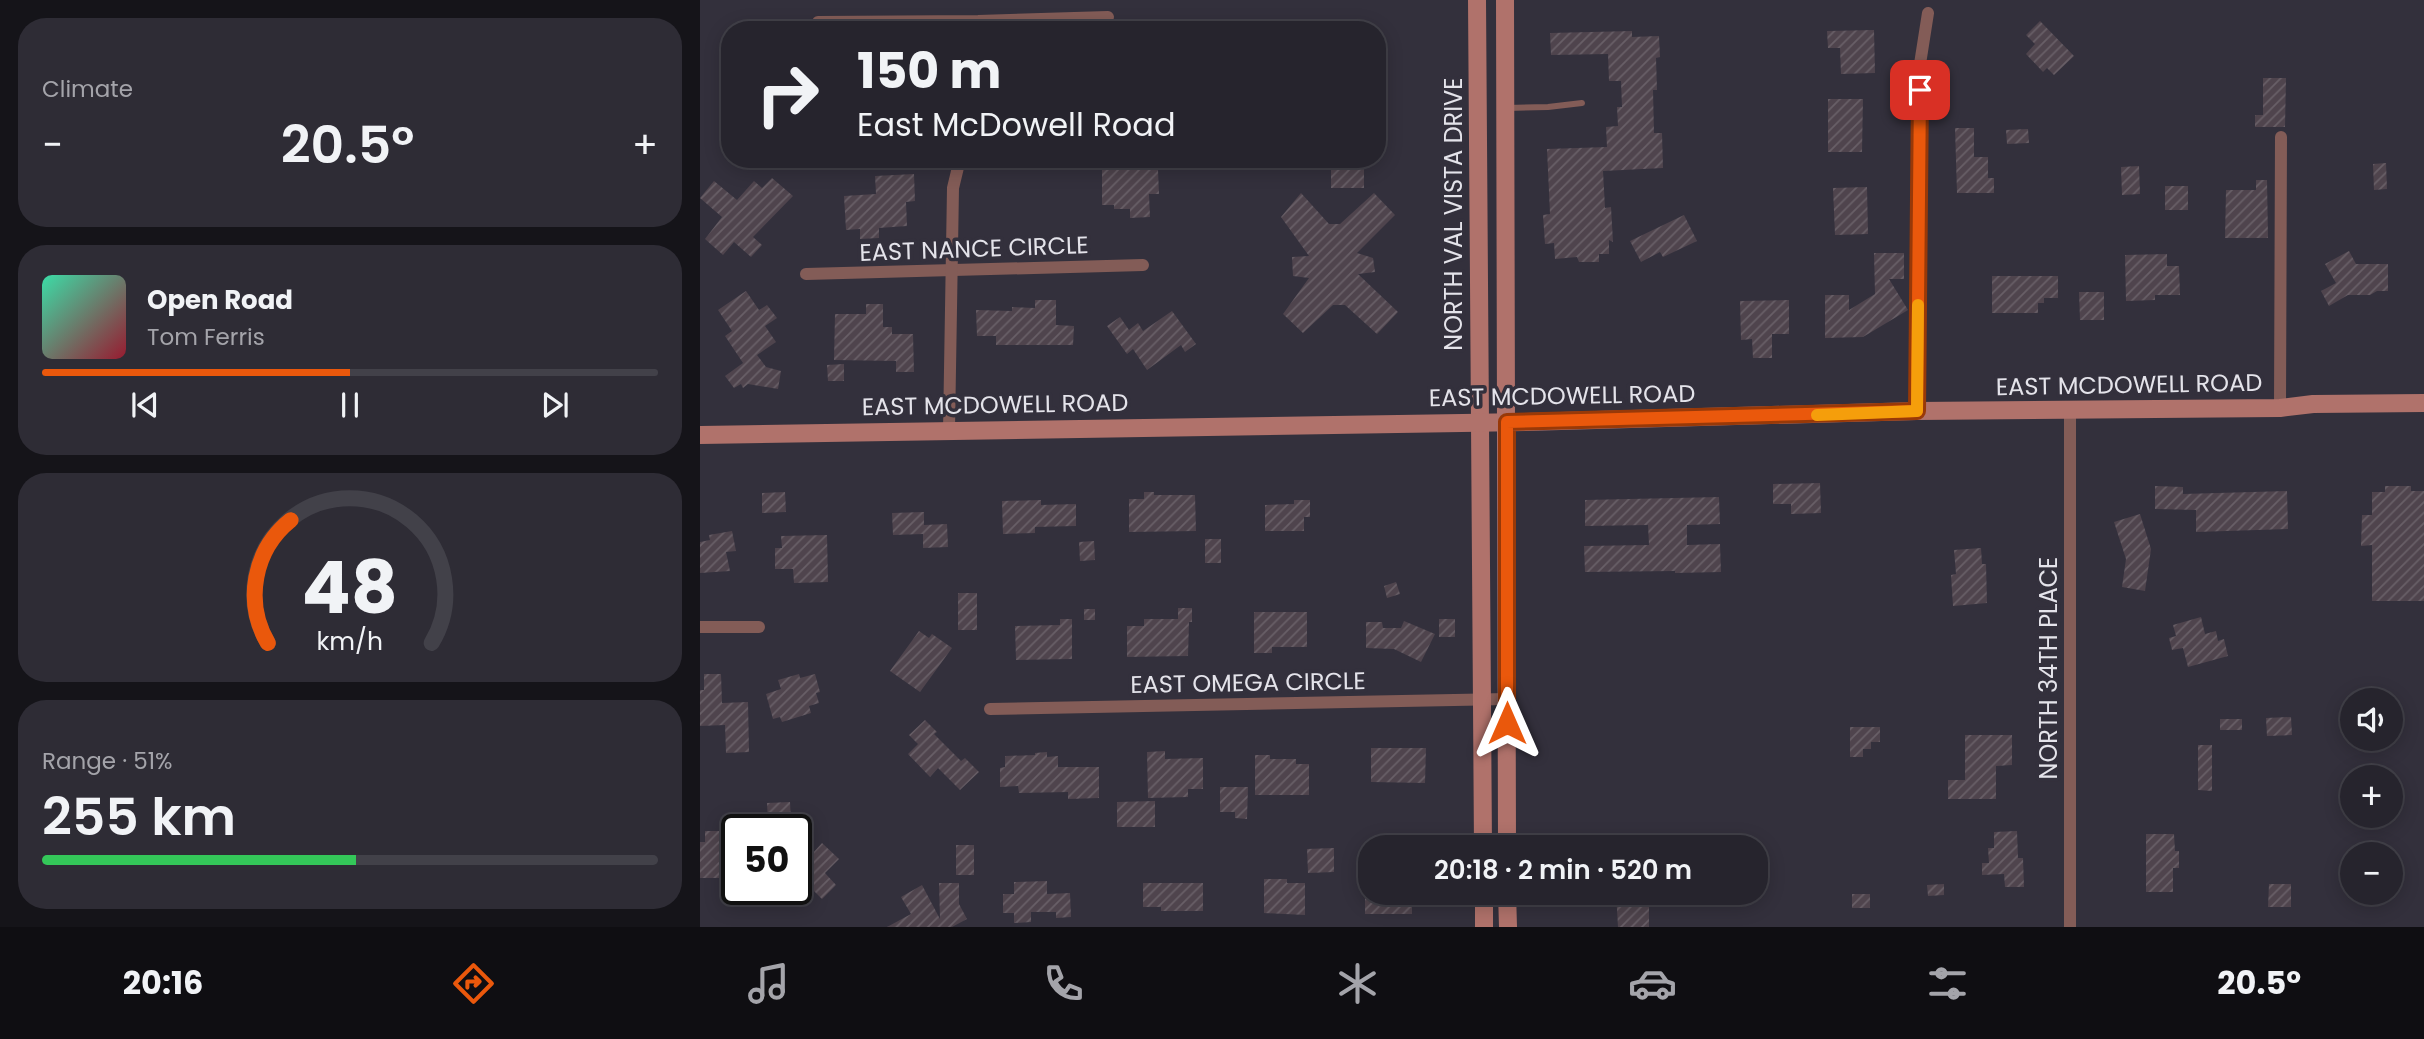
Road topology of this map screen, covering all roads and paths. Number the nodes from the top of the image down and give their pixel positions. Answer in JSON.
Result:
{"nodes":[{"id":1,"x":1477,"y":0,"type":"edge"},
{"id":2,"x":1505,"y":0,"type":"edge"},
{"id":3,"x":1928,"y":13,"type":"dead end"},
{"id":4,"x":1108,"y":17,"type":"dead end"},
{"id":5,"x":1043,"y":21,"type":"edge"},
{"id":6,"x":1582,"y":103,"type":"dead end"},
{"id":7,"x":1478,"y":108,"type":"junction"},
{"id":8,"x":1506,"y":108,"type":"junction"},
{"id":9,"x":2281,"y":136,"type":"dead end"},
{"id":10,"x":958,"y":168,"type":"edge"},
{"id":11,"x":1143,"y":265,"type":"dead end"},
{"id":12,"x":950,"y":271,"type":"junction"},
{"id":13,"x":806,"y":274,"type":"dead end"},
{"id":14,"x":2424,"y":403,"type":"edge"},
{"id":15,"x":2280,"y":408,"type":"junction"},
{"id":16,"x":2070,"y":410,"type":"junction"},
{"id":17,"x":1917,"y":411,"type":"junction"},
{"id":18,"x":1479,"y":422,"type":"junction"},
{"id":19,"x":1507,"y":422,"type":"junction"},
{"id":20,"x":949,"y":430,"type":"junction"},
{"id":21,"x":700,"y":435,"type":"edge"},
{"id":22,"x":759,"y":627,"type":"dead end"},
{"id":23,"x":700,"y":628,"type":"edge"},
{"id":24,"x":1482,"y":699,"type":"junction"},
{"id":25,"x":1507,"y":699,"type":"junction"},
{"id":26,"x":990,"y":709,"type":"dead end"},
{"id":27,"x":1483,"y":835,"type":"edge"},
{"id":28,"x":1507,"y":835,"type":"edge"},
{"id":29,"x":1484,"y":905,"type":"edge"},
{"id":30,"x":1507,"y":905,"type":"edge"},
{"id":31,"x":1484,"y":927,"type":"edge"},
{"id":32,"x":1508,"y":927,"type":"edge"},
{"id":33,"x":2070,"y":927,"type":"edge"}],
"edges":[{"from":1,"to":7,"type":"main road","name":"NORTH VAL VISTA DRIVE"},
{"from":2,"to":8,"type":"main road"},
{"from":3,"to":17,"type":"street"},
{"from":4,"to":5,"type":"street"},
{"from":6,"to":8,"type":"lane"},
{"from":7,"to":8,"type":"main road"},
{"from":7,"to":18,"type":"main road","name":"NORTH VAL VISTA DRIVE"},
{"from":8,"to":19,"type":"main road"},
{"from":9,"to":15,"type":"street"},
{"from":10,"to":12,"type":"street"},
{"from":11,"to":12,"type":"street","name":"EAST NANCE CIRCLE"},
{"from":12,"to":13,"type":"street","name":"EAST NANCE CIRCLE"},
{"from":12,"to":20,"type":"street"},
{"from":14,"to":15,"type":"main road","name":"EAST MCDOWELL ROAD"},
{"from":15,"to":16,"type":"main road","name":"EAST MCDOWELL ROAD"},
{"from":16,"to":17,"type":"main road","name":"EAST MCDOWELL ROAD"},
{"from":16,"to":33,"type":"street","name":"NORTH 34TH PLACE"},
{"from":17,"to":19,"type":"main road","name":"EAST MCDOWELL ROAD"},
{"from":18,"to":19,"type":"main road","name":"EAST MCDOWELL ROAD"},
{"from":18,"to":20,"type":"main road","name":"EAST MCDOWELL ROAD"},
{"from":18,"to":24,"type":"main road","name":"NORTH VAL VISTA DRIVE"},
{"from":19,"to":25,"type":"main road"},
{"from":20,"to":21,"type":"main road","name":"EAST MCDOWELL ROAD"},
{"from":22,"to":23,"type":"street"},
{"from":24,"to":25,"type":"street","name":"EAST OMEGA CIRCLE"},
{"from":24,"to":26,"type":"street","name":"EAST OMEGA CIRCLE"},
{"from":24,"to":27,"type":"main road","name":"NORTH VAL VISTA DRIVE"},
{"from":25,"to":28,"type":"main road"},
{"from":29,"to":31,"type":"main road"},
{"from":30,"to":32,"type":"main road"}]}
